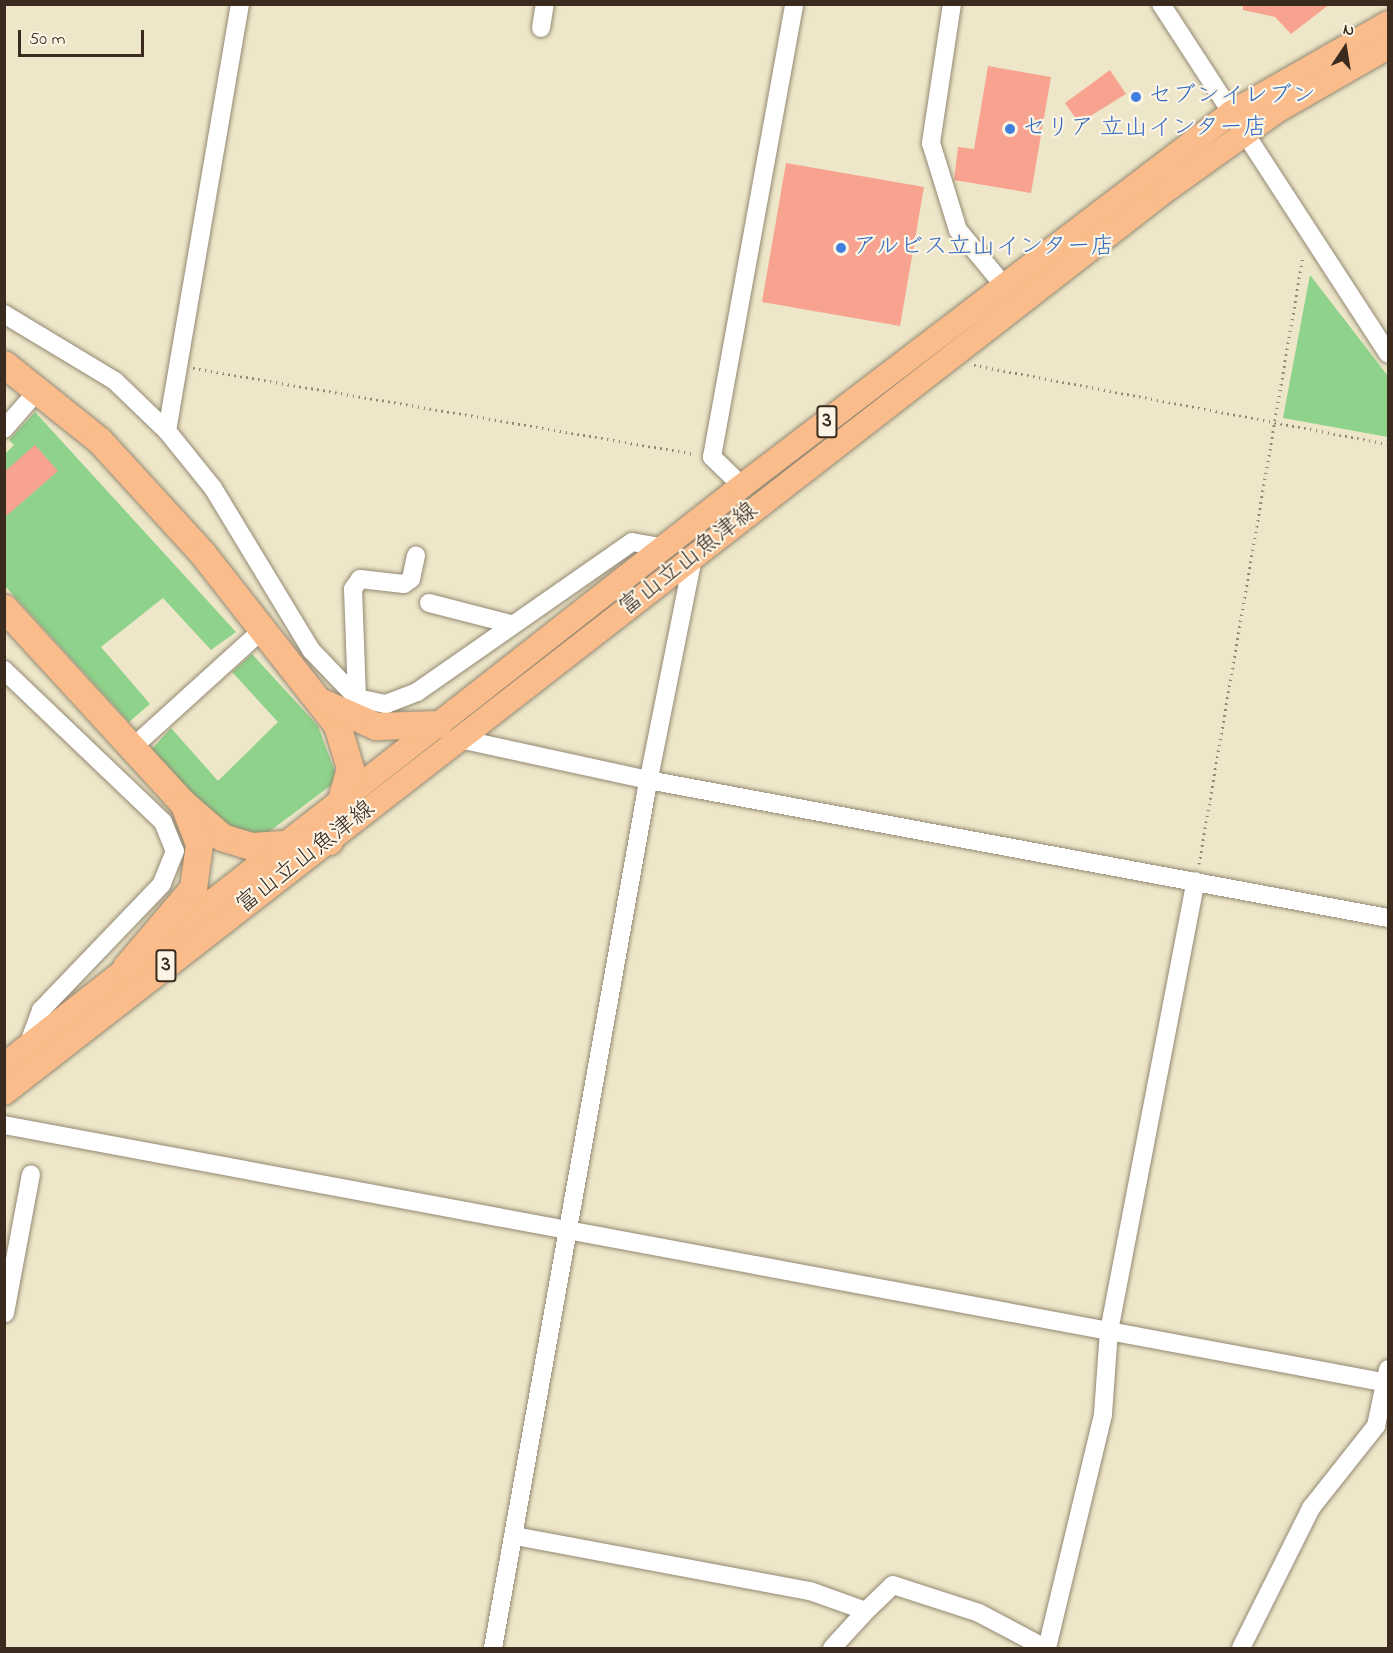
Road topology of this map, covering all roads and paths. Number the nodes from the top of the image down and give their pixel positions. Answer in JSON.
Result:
{"nodes":[{"id":1,"x":240,"y":4,"type":"edge"},
{"id":2,"x":545,"y":4,"type":"edge"},
{"id":3,"x":794,"y":4,"type":"edge"},
{"id":4,"x":952,"y":4,"type":"edge"},
{"id":5,"x":1161,"y":4,"type":"edge"},
{"id":6,"x":1389,"y":23,"type":"edge"},
{"id":7,"x":542,"y":28,"type":"dead end"},
{"id":8,"x":1389,"y":47,"type":"edge"},
{"id":9,"x":1231,"y":113,"type":"junction"},
{"id":10,"x":1243,"y":134,"type":"junction"},
{"id":11,"x":1306,"y":234,"type":"junction"},
{"id":12,"x":1005,"y":287,"type":"junction"},
{"id":13,"x":4,"y":314,"type":"edge"},
{"id":14,"x":1389,"y":354,"type":"edge"},
{"id":15,"x":950,"y":357,"type":"junction"},
{"id":16,"x":4,"y":363,"type":"edge"},
{"id":17,"x":177,"y":366,"type":"junction"},
{"id":18,"x":40,"y":388,"type":"junction"},
{"id":19,"x":1277,"y":423,"type":"junction"},
{"id":20,"x":4,"y":429,"type":"edge"},
{"id":21,"x":167,"y":431,"type":"junction"},
{"id":22,"x":1389,"y":444,"type":"edge"},
{"id":23,"x":712,"y":457,"type":"junction"},
{"id":24,"x":742,"y":486,"type":"junction"},
{"id":25,"x":667,"y":548,"type":"junction"},
{"id":26,"x":416,"y":556,"type":"dead end"},
{"id":27,"x":693,"y":558,"type":"junction"},
{"id":28,"x":429,"y":603,"type":"dead end"},
{"id":29,"x":4,"y":608,"type":"edge"},
{"id":30,"x":511,"y":624,"type":"junction"},
{"id":31,"x":260,"y":633,"type":"junction"},
{"id":32,"x":4,"y":670,"type":"edge"},
{"id":33,"x":316,"y":697,"type":"junction"},
{"id":34,"x":357,"y":698,"type":"junction"},
{"id":35,"x":449,"y":732,"type":"junction"},
{"id":36,"x":133,"y":747,"type":"junction"},
{"id":37,"x":648,"y":780,"type":"junction"},
{"id":38,"x":344,"y":797,"type":"junction"},
{"id":39,"x":182,"y":802,"type":"junction"},
{"id":40,"x":329,"y":841,"type":"junction"},
{"id":41,"x":282,"y":844,"type":"junction"},
{"id":42,"x":1196,"y":881,"type":"junction"},
{"id":43,"x":1389,"y":918,"type":"edge"},
{"id":44,"x":126,"y":967,"type":"junction"},
{"id":45,"x":27,"y":1048,"type":"junction"},
{"id":46,"x":4,"y":1065,"type":"edge"},
{"id":47,"x":4,"y":1093,"type":"edge"},
{"id":48,"x":4,"y":1125,"type":"edge"},
{"id":49,"x":31,"y":1174,"type":"dead end"},
{"id":50,"x":569,"y":1232,"type":"junction"},
{"id":51,"x":5,"y":1314,"type":"edge"},
{"id":52,"x":1109,"y":1331,"type":"junction"},
{"id":53,"x":1388,"y":1378,"type":"edge"},
{"id":54,"x":515,"y":1536,"type":"junction"},
{"id":55,"x":866,"y":1611,"type":"junction"},
{"id":56,"x":493,"y":1648,"type":"edge"},
{"id":57,"x":832,"y":1648,"type":"edge"},
{"id":58,"x":1046,"y":1648,"type":"edge"},
{"id":59,"x":1240,"y":1648,"type":"edge"}],
"edges":[{"from":1,"to":17,"type":"street"},
{"from":2,"to":7,"type":"street"},
{"from":3,"to":23,"type":"street"},
{"from":4,"to":12,"type":"street"},
{"from":5,"to":9,"type":"street"},
{"from":6,"to":9,"type":"main road","name":"富山立山魚津線","number":"3"},
{"from":8,"to":10,"type":"main road","name":"富山立山魚津線","number":"3"},
{"from":9,"to":10,"type":"street"},
{"from":9,"to":12,"type":"main road","name":"富山立山魚津線","number":"3"},
{"from":10,"to":11,"type":"street"},
{"from":10,"to":15,"type":"main road","name":"富山立山魚津線","number":"3"},
{"from":11,"to":14,"type":"street"},
{"from":11,"to":19,"type":"path"},
{"from":12,"to":24,"type":"main road","name":"富山立山魚津線","number":"3"},
{"from":13,"to":21,"type":"street"},
{"from":15,"to":19,"type":"path"},
{"from":15,"to":27,"type":"main road","name":"富山立山魚津線","number":"3"},
{"from":16,"to":18,"type":"highway"},
{"from":17,"to":21,"type":"street"},
{"from":17,"to":23,"type":"path"},
{"from":18,"to":20,"type":"street"},
{"from":18,"to":31,"type":"highway"},
{"from":19,"to":22,"type":"path"},
{"from":19,"to":42,"type":"path"},
{"from":21,"to":34,"type":"street"},
{"from":23,"to":24,"type":"street"},
{"from":24,"to":25,"type":"main road","name":"富山立山魚津線","number":"3"},
{"from":25,"to":30,"type":"street"},
{"from":25,"to":35,"type":"main road","name":"富山立山魚津線","number":"3"},
{"from":26,"to":34,"type":"street"},
{"from":27,"to":35,"type":"main road","name":"富山立山魚津線","number":"3"},
{"from":27,"to":37,"type":"street"},
{"from":28,"to":30,"type":"street"},
{"from":29,"to":36,"type":"highway"},
{"from":30,"to":34,"type":"street"},
{"from":31,"to":33,"type":"highway"},
{"from":31,"to":36,"type":"street"},
{"from":32,"to":45,"type":"street"},
{"from":33,"to":35,"type":"highway"},
{"from":33,"to":38,"type":"highway"},
{"from":35,"to":37,"type":"street"},
{"from":35,"to":38,"type":"main road","name":"富山立山魚津線","number":"3"},
{"from":35,"to":40,"type":"main road","name":"富山立山魚津線","number":"3"},
{"from":36,"to":39,"type":"highway"},
{"from":37,"to":42,"type":"street"},
{"from":37,"to":50,"type":"street"},
{"from":38,"to":40,"type":"highway"},
{"from":38,"to":41,"type":"main road","name":"富山立山魚津線","number":"3"},
{"from":39,"to":41,"type":"highway"},
{"from":39,"to":44,"type":"highway"},
{"from":40,"to":41,"type":"highway"},
{"from":40,"to":47,"type":"main road","name":"富山立山魚津線","number":"3"},
{"from":41,"to":44,"type":"main road","name":"富山立山魚津線","number":"3"},
{"from":42,"to":43,"type":"street"},
{"from":42,"to":52,"type":"street"},
{"from":44,"to":45,"type":"main road","name":"富山立山魚津線","number":"3"},
{"from":45,"to":46,"type":"main road","name":"富山立山魚津線","number":"3"},
{"from":48,"to":50,"type":"street"},
{"from":49,"to":51,"type":"street"},
{"from":50,"to":52,"type":"street"},
{"from":50,"to":54,"type":"street"},
{"from":52,"to":53,"type":"street"},
{"from":52,"to":58,"type":"street"},
{"from":53,"to":59,"type":"street"},
{"from":54,"to":55,"type":"street"},
{"from":54,"to":56,"type":"street"},
{"from":55,"to":57,"type":"street"},
{"from":55,"to":58,"type":"street"}]}
